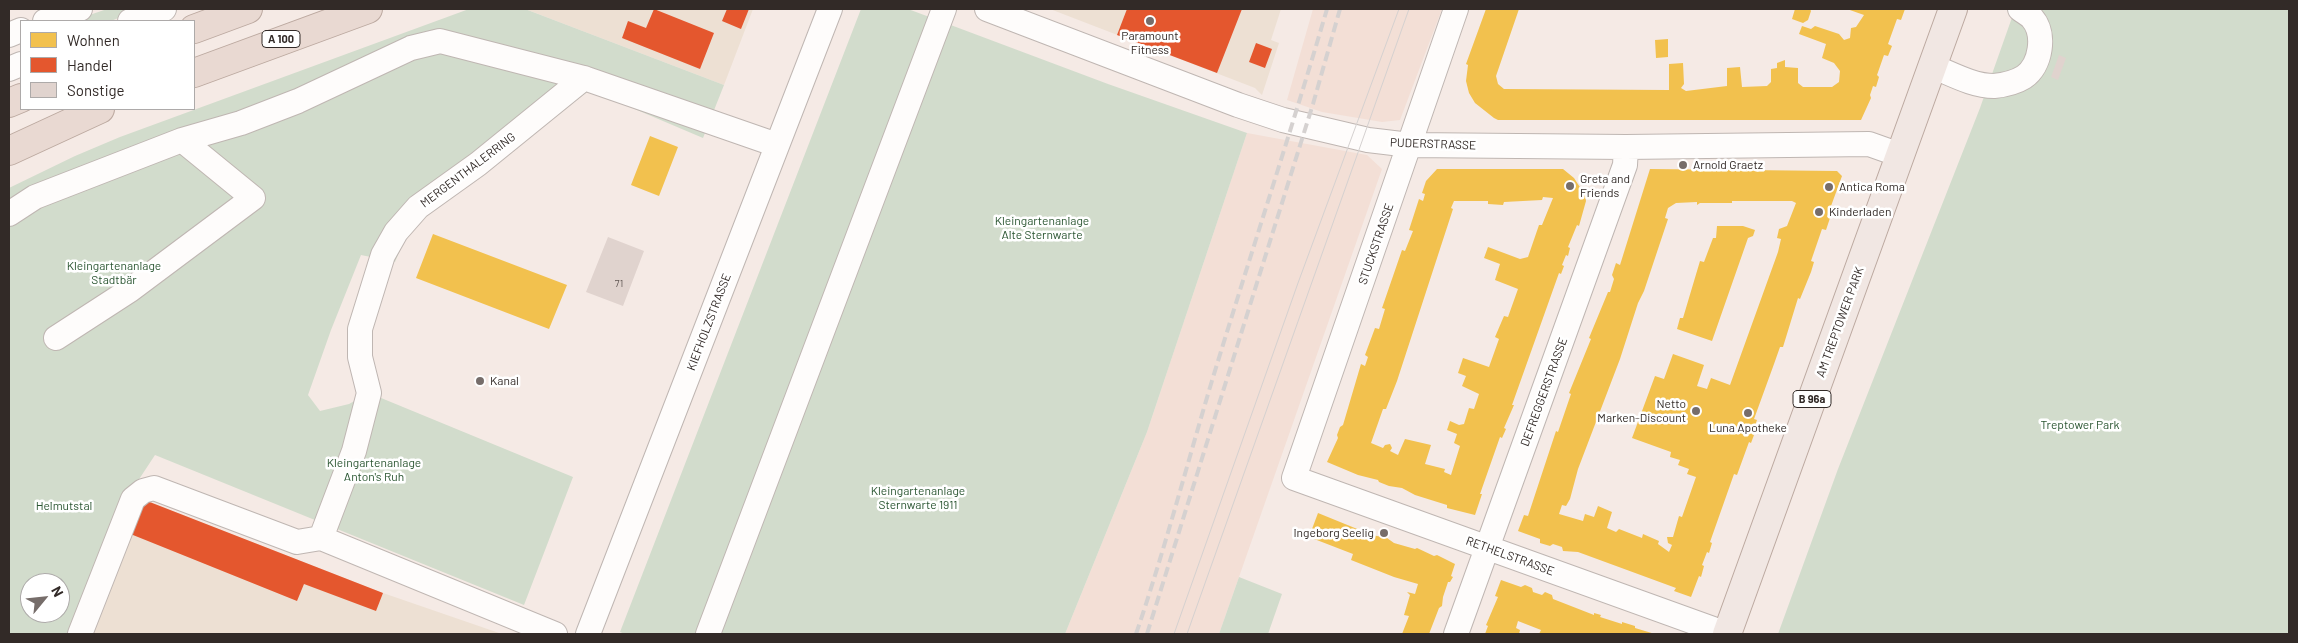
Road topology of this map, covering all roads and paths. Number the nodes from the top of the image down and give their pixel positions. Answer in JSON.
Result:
{"nodes":[{"id":1,"x":80,"y":9,"type":"edge"},
{"id":2,"x":164,"y":9,"type":"edge"},
{"id":3,"x":248,"y":9,"type":"edge"},
{"id":4,"x":368,"y":9,"type":"edge"},
{"id":5,"x":830,"y":9,"type":"edge"},
{"id":6,"x":944,"y":9,"type":"edge"},
{"id":7,"x":986,"y":9,"type":"edge"},
{"id":8,"x":1456,"y":9,"type":"edge"},
{"id":9,"x":1953,"y":9,"type":"edge"},
{"id":10,"x":2020,"y":9,"type":"edge"},
{"id":11,"x":48,"y":20,"type":"edge"},
{"id":12,"x":133,"y":20,"type":"edge"},
{"id":13,"x":195,"y":29,"type":"edge"},
{"id":14,"x":1932,"y":66,"type":"junction"},
{"id":15,"x":195,"y":73,"type":"edge"},
{"id":16,"x":584,"y":78,"type":"junction"},
{"id":17,"x":98,"y":110,"type":"edge"},
{"id":18,"x":182,"y":140,"type":"junction"},
{"id":19,"x":777,"y":145,"type":"junction"},
{"id":20,"x":1410,"y":145,"type":"junction"},
{"id":21,"x":1626,"y":147,"type":"junction"},
{"id":22,"x":9,"y":151,"type":"edge"},
{"id":23,"x":1900,"y":155,"type":"junction"},
{"id":24,"x":9,"y":214,"type":"edge"},
{"id":25,"x":56,"y":338,"type":"dead end"},
{"id":26,"x":1294,"y":478,"type":"joint"},
{"id":27,"x":321,"y":538,"type":"junction"},
{"id":28,"x":1488,"y":548,"type":"junction"},
{"id":29,"x":80,"y":634,"type":"edge"},
{"id":30,"x":555,"y":634,"type":"edge"},
{"id":31,"x":588,"y":634,"type":"edge"},
{"id":32,"x":708,"y":634,"type":"edge"},
{"id":33,"x":1456,"y":634,"type":"edge"},
{"id":34,"x":1727,"y":634,"type":"edge"}],
"edges":[{"from":1,"to":11,"type":"street"},
{"from":2,"to":12,"type":"street"},
{"from":3,"to":13,"type":"highway"},
{"from":4,"to":15,"type":"highway","number":"A 100"},
{"from":5,"to":19,"type":"street","name":"KIEFHOLZSTRASSE"},
{"from":6,"to":32,"type":"street"},
{"from":7,"to":20,"type":"street","name":"PUDERSTRASSE"},
{"from":8,"to":20,"type":"street","name":"STUCKSTRASSE"},
{"from":9,"to":14,"type":"main road","name":"AM TREPTOWER PARK","number":"B 96a"},
{"from":10,"to":14,"type":"street"},
{"from":14,"to":23,"type":"main road","name":"AM TREPTOWER PARK","number":"B 96a"},
{"from":16,"to":18,"type":"street"},
{"from":16,"to":19,"type":"street"},
{"from":16,"to":27,"type":"street","name":"MERGENTHALERRING"},
{"from":17,"to":22,"type":"highway"},
{"from":18,"to":24,"type":"street"},
{"from":18,"to":25,"type":"street"},
{"from":19,"to":31,"type":"street","name":"KIEFHOLZSTRASSE"},
{"from":20,"to":21,"type":"street","name":"PUDERSTRASSE"},
{"from":20,"to":26,"type":"street","name":"STUCKSTRASSE"},
{"from":21,"to":23,"type":"street","name":"PUDERSTRASSE"},
{"from":21,"to":28,"type":"street","name":"DEFREGGERSTRASSE"},
{"from":23,"to":34,"type":"main road","name":"AM TREPTOWER PARK","number":"B 96a"},
{"from":26,"to":28,"type":"street","name":"RETHELSTRASSE"},
{"from":27,"to":29,"type":"street"},
{"from":27,"to":30,"type":"street"},
{"from":28,"to":33,"type":"street","name":"DEFREGGERSTRASSE"},
{"from":28,"to":34,"type":"street","name":"RETHELSTRASSE"}]}
